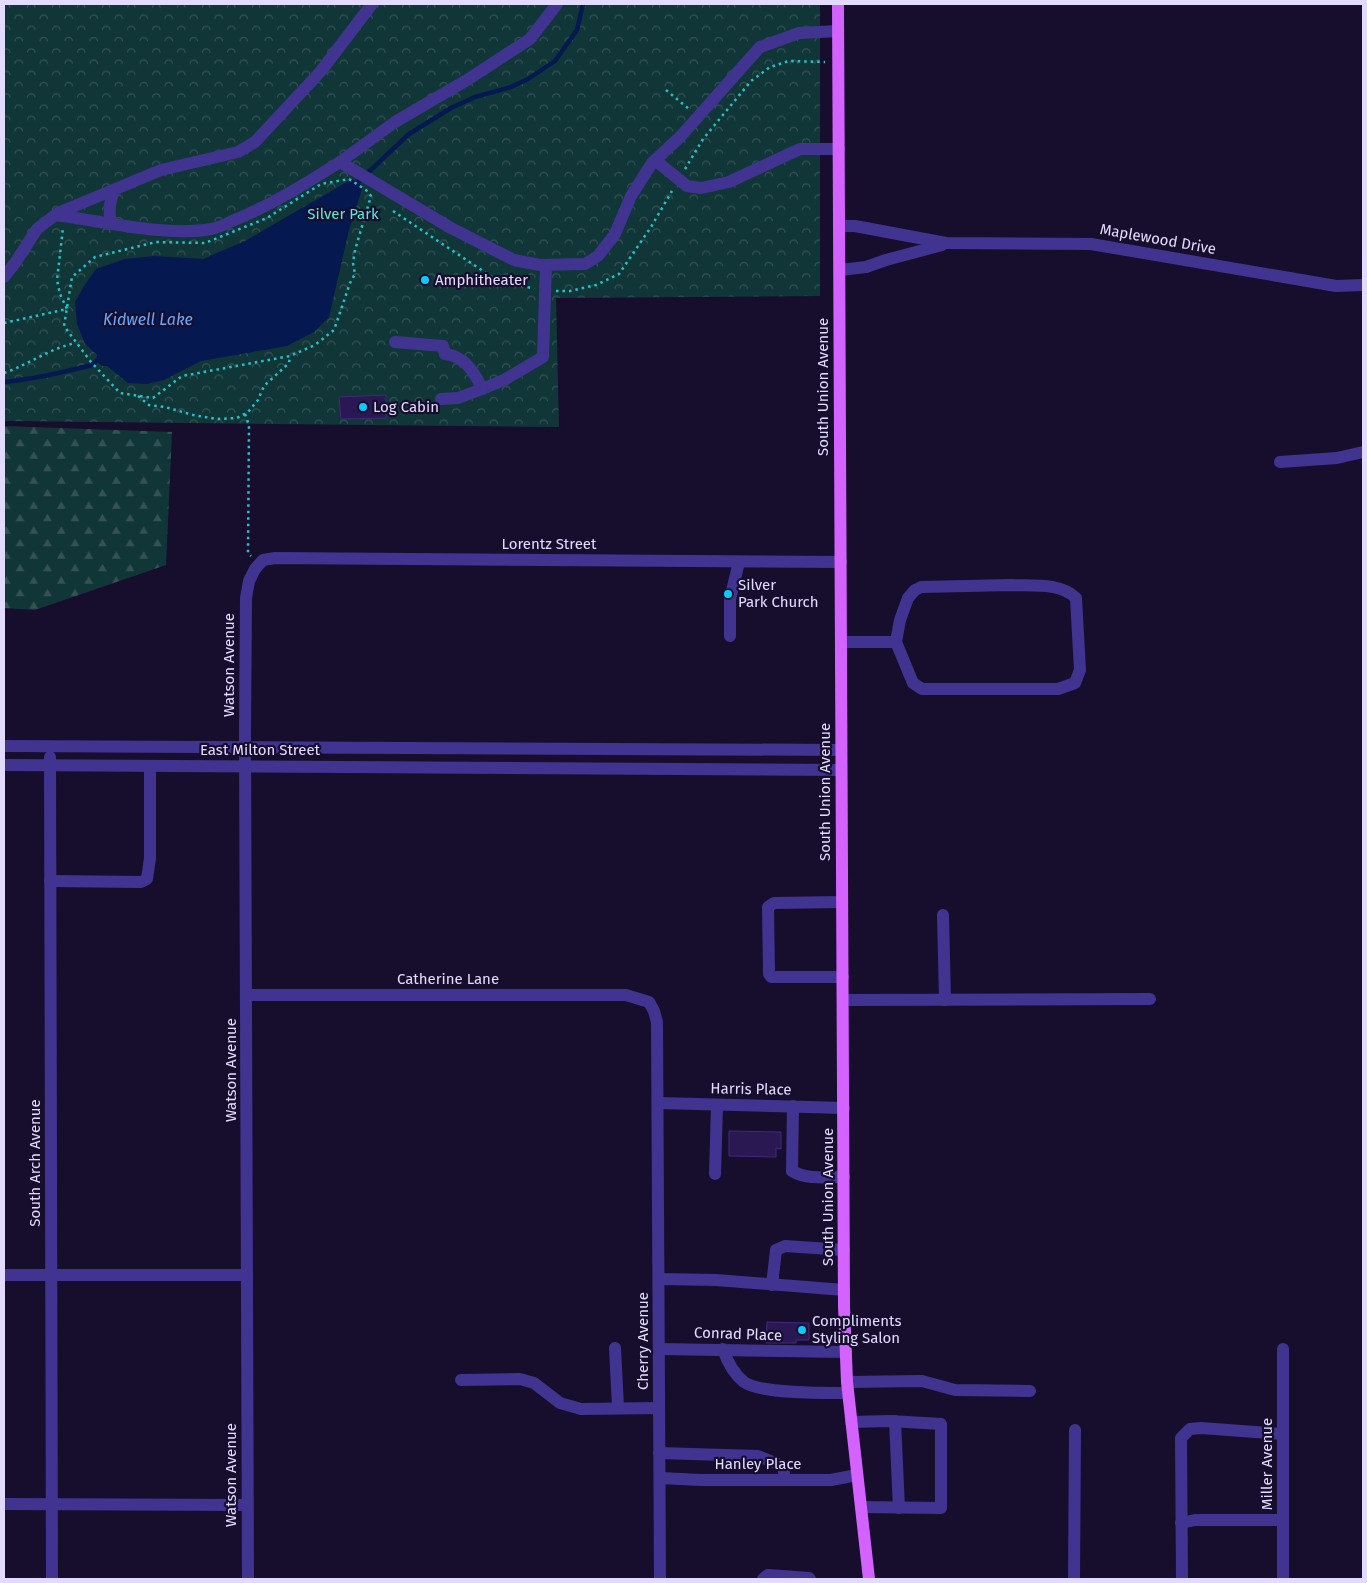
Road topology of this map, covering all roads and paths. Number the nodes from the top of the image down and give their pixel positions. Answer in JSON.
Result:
{"nodes":[{"id":1,"x":372,"y":4,"type":"edge"},
{"id":2,"x":557,"y":4,"type":"edge"},
{"id":3,"x":838,"y":4,"type":"edge"},
{"id":4,"x":838,"y":31,"type":"junction"},
{"id":5,"x":838,"y":62,"type":"junction"},
{"id":6,"x":666,"y":90,"type":"dead end"},
{"id":7,"x":698,"y":116,"type":"junction"},
{"id":8,"x":839,"y":149,"type":"junction"},
{"id":9,"x":655,"y":160,"type":"junction"},
{"id":10,"x":340,"y":162,"type":"junction"},
{"id":11,"x":678,"y":179,"type":"junction"},
{"id":12,"x":368,"y":185,"type":"junction"},
{"id":13,"x":114,"y":190,"type":"junction"},
{"id":14,"x":371,"y":196,"type":"junction"},
{"id":15,"x":379,"y":201,"type":"dead end"},
{"id":16,"x":387,"y":206,"type":"dead end"},
{"id":17,"x":60,"y":216,"type":"junction"},
{"id":18,"x":111,"y":223,"type":"junction"},
{"id":19,"x":840,"y":226,"type":"junction"},
{"id":20,"x":205,"y":244,"type":"dead end"},
{"id":21,"x":946,"y":244,"type":"junction"},
{"id":22,"x":546,"y":265,"type":"junction"},
{"id":23,"x":840,"y":270,"type":"junction"},
{"id":24,"x":4,"y":277,"type":"edge"},
{"id":25,"x":1363,"y":285,"type":"edge"},
{"id":26,"x":545,"y":290,"type":"junction"},
{"id":27,"x":67,"y":309,"type":"junction"},
{"id":28,"x":4,"y":323,"type":"edge"},
{"id":29,"x":76,"y":342,"type":"junction"},
{"id":30,"x":395,"y":342,"type":"dead end"},
{"id":31,"x":290,"y":356,"type":"junction"},
{"id":32,"x":4,"y":373,"type":"edge"},
{"id":33,"x":482,"y":390,"type":"junction"},
{"id":34,"x":137,"y":396,"type":"junction"},
{"id":35,"x":441,"y":399,"type":"dead end"},
{"id":36,"x":245,"y":414,"type":"junction"},
{"id":37,"x":1363,"y":452,"type":"edge"},
{"id":38,"x":1280,"y":462,"type":"dead end"},
{"id":39,"x":248,"y":554,"type":"dead end"},
{"id":40,"x":738,"y":562,"type":"junction"},
{"id":41,"x":841,"y":562,"type":"junction"},
{"id":42,"x":259,"y":564,"type":"joint"},
{"id":43,"x":730,"y":636,"type":"dead end"},
{"id":44,"x":841,"y":642,"type":"junction"},
{"id":45,"x":896,"y":642,"type":"junction"},
{"id":46,"x":4,"y":746,"type":"edge"},
{"id":47,"x":50,"y":746,"type":"junction"},
{"id":48,"x":153,"y":747,"type":"junction"},
{"id":49,"x":245,"y":747,"type":"junction"},
{"id":50,"x":366,"y":748,"type":"junction"},
{"id":51,"x":478,"y":748,"type":"junction"},
{"id":52,"x":592,"y":749,"type":"junction"},
{"id":53,"x":706,"y":749,"type":"junction"},
{"id":54,"x":841,"y":750,"type":"junction"},
{"id":55,"x":4,"y":765,"type":"edge"},
{"id":56,"x":50,"y":765,"type":"junction"},
{"id":57,"x":151,"y":766,"type":"junction"},
{"id":58,"x":246,"y":766,"type":"junction"},
{"id":59,"x":366,"y":767,"type":"junction"},
{"id":60,"x":478,"y":768,"type":"junction"},
{"id":61,"x":593,"y":768,"type":"junction"},
{"id":62,"x":706,"y":769,"type":"junction"},
{"id":63,"x":841,"y":770,"type":"junction"},
{"id":64,"x":50,"y":881,"type":"junction"},
{"id":65,"x":842,"y":902,"type":"junction"},
{"id":66,"x":943,"y":915,"type":"dead end"},
{"id":67,"x":843,"y":978,"type":"junction"},
{"id":68,"x":247,"y":995,"type":"junction"},
{"id":69,"x":1150,"y":999,"type":"dead end"},
{"id":70,"x":843,"y":1000,"type":"junction"},
{"id":71,"x":945,"y":1000,"type":"junction"},
{"id":72,"x":649,"y":1002,"type":"joint"},
{"id":73,"x":658,"y":1103,"type":"junction"},
{"id":74,"x":717,"y":1104,"type":"junction"},
{"id":75,"x":793,"y":1106,"type":"junction"},
{"id":76,"x":844,"y":1108,"type":"junction"},
{"id":77,"x":715,"y":1174,"type":"dead end"},
{"id":78,"x":844,"y":1177,"type":"junction"},
{"id":79,"x":844,"y":1250,"type":"junction"},
{"id":80,"x":4,"y":1275,"type":"edge"},
{"id":81,"x":51,"y":1275,"type":"junction"},
{"id":82,"x":247,"y":1275,"type":"junction"},
{"id":83,"x":658,"y":1279,"type":"junction"},
{"id":84,"x":772,"y":1285,"type":"junction"},
{"id":85,"x":844,"y":1290,"type":"junction"},
{"id":86,"x":615,"y":1348,"type":"dead end"},
{"id":87,"x":659,"y":1349,"type":"junction"},
{"id":88,"x":723,"y":1349,"type":"junction"},
{"id":89,"x":1283,"y":1349,"type":"dead end"},
{"id":90,"x":846,"y":1352,"type":"junction"},
{"id":91,"x":461,"y":1380,"type":"dead end"},
{"id":92,"x":848,"y":1388,"type":"junction"},
{"id":93,"x":1030,"y":1391,"type":"dead end"},
{"id":94,"x":618,"y":1407,"type":"junction"},
{"id":95,"x":659,"y":1408,"type":"junction"},
{"id":96,"x":895,"y":1421,"type":"junction"},
{"id":97,"x":851,"y":1422,"type":"junction"},
{"id":98,"x":1075,"y":1430,"type":"dead end"},
{"id":99,"x":1283,"y":1434,"type":"junction"},
{"id":100,"x":659,"y":1453,"type":"junction"},
{"id":101,"x":857,"y":1474,"type":"junction"},
{"id":102,"x":660,"y":1478,"type":"junction"},
{"id":103,"x":785,"y":1480,"type":"junction"},
{"id":104,"x":4,"y":1504,"type":"edge"},
{"id":105,"x":52,"y":1505,"type":"junction"},
{"id":106,"x":247,"y":1505,"type":"junction"},
{"id":107,"x":861,"y":1507,"type":"junction"},
{"id":108,"x":899,"y":1508,"type":"junction"},
{"id":109,"x":1283,"y":1520,"type":"junction"},
{"id":110,"x":1181,"y":1523,"type":"junction"},
{"id":111,"x":52,"y":1579,"type":"edge"},
{"id":112,"x":248,"y":1579,"type":"edge"},
{"id":113,"x":660,"y":1579,"type":"edge"},
{"id":114,"x":763,"y":1579,"type":"edge"},
{"id":115,"x":810,"y":1579,"type":"edge"},
{"id":116,"x":869,"y":1579,"type":"edge"},
{"id":117,"x":1074,"y":1579,"type":"edge"},
{"id":118,"x":1182,"y":1579,"type":"edge"},
{"id":119,"x":1283,"y":1579,"type":"edge"}],
"edges":[{"from":1,"to":13,"type":"street"},
{"from":2,"to":10,"type":"street"},
{"from":3,"to":4,"type":"main road","name":"South Union Avenue"},
{"from":4,"to":5,"type":"main road","name":"South Union Avenue"},
{"from":4,"to":7,"type":"street"},
{"from":5,"to":8,"type":"main road","name":"South Union Avenue"},
{"from":5,"to":11,"type":"path"},
{"from":6,"to":7,"type":"path"},
{"from":7,"to":9,"type":"street"},
{"from":8,"to":11,"type":"street"},
{"from":8,"to":19,"type":"main road","name":"South Union Avenue"},
{"from":9,"to":11,"type":"street"},
{"from":9,"to":22,"type":"street"},
{"from":10,"to":12,"type":"street"},
{"from":10,"to":18,"type":"street"},
{"from":11,"to":26,"type":"path"},
{"from":12,"to":14,"type":"path"},
{"from":12,"to":22,"type":"street"},
{"from":13,"to":17,"type":"street"},
{"from":13,"to":18,"type":"street"},
{"from":14,"to":15,"type":"path"},
{"from":14,"to":31,"type":"path"},
{"from":16,"to":26,"type":"path"},
{"from":17,"to":18,"type":"street"},
{"from":17,"to":24,"type":"street"},
{"from":17,"to":27,"type":"path"},
{"from":19,"to":21,"type":"street","name":"Maplewood Drive"},
{"from":19,"to":23,"type":"main road","name":"South Union Avenue"},
{"from":20,"to":27,"type":"path"},
{"from":21,"to":23,"type":"street","name":"Maplewood Drive"},
{"from":21,"to":25,"type":"street","name":"Maplewood Drive"},
{"from":22,"to":26,"type":"street"},
{"from":23,"to":41,"type":"main road","name":"South Union Avenue"},
{"from":26,"to":33,"type":"street"},
{"from":27,"to":28,"type":"path"},
{"from":27,"to":29,"type":"path"},
{"from":29,"to":32,"type":"path"},
{"from":29,"to":34,"type":"path"},
{"from":30,"to":33,"type":"street"},
{"from":31,"to":34,"type":"path"},
{"from":31,"to":36,"type":"path"},
{"from":33,"to":35,"type":"street"},
{"from":34,"to":36,"type":"path"},
{"from":36,"to":39,"type":"path"},
{"from":37,"to":38,"type":"street"},
{"from":40,"to":41,"type":"street","name":"Lorentz Street"},
{"from":40,"to":42,"type":"street","name":"Lorentz Street"},
{"from":40,"to":43,"type":"street"},
{"from":41,"to":44,"type":"main road","name":"South Union Avenue"},
{"from":42,"to":49,"type":"street","name":"Watson Avenue"},
{"from":44,"to":45,"type":"street"},
{"from":44,"to":54,"type":"main road","name":"South Union Avenue"},
{"from":45,"to":45,"type":"street"},
{"from":46,"to":47,"type":"street","name":"East Milton Street"},
{"from":47,"to":48,"type":"street","name":"East Milton Street"},
{"from":47,"to":56,"type":"street","name":"South Arch Avenue"},
{"from":48,"to":49,"type":"street","name":"East Milton Street"},
{"from":48,"to":57,"type":"street"},
{"from":49,"to":50,"type":"street","name":"East Milton Street"},
{"from":49,"to":58,"type":"street","name":"Watson Avenue"},
{"from":50,"to":51,"type":"street","name":"East Milton Street"},
{"from":50,"to":59,"type":"street"},
{"from":51,"to":52,"type":"street","name":"East Milton Street"},
{"from":51,"to":60,"type":"street"},
{"from":52,"to":53,"type":"street","name":"East Milton Street"},
{"from":52,"to":61,"type":"street"},
{"from":53,"to":54,"type":"street","name":"East Milton Street"},
{"from":53,"to":62,"type":"street"},
{"from":54,"to":63,"type":"main road","name":"South Union Avenue"},
{"from":55,"to":56,"type":"street","name":"East Milton Street"},
{"from":56,"to":57,"type":"street","name":"East Milton Street"},
{"from":56,"to":64,"type":"street","name":"South Arch Avenue"},
{"from":57,"to":58,"type":"street","name":"East Milton Street"},
{"from":57,"to":64,"type":"street"},
{"from":58,"to":59,"type":"street","name":"East Milton Street"},
{"from":58,"to":68,"type":"street","name":"Watson Avenue"},
{"from":59,"to":60,"type":"street","name":"East Milton Street"},
{"from":60,"to":61,"type":"street","name":"East Milton Street"},
{"from":61,"to":62,"type":"street","name":"East Milton Street"},
{"from":62,"to":63,"type":"street","name":"East Milton Street"},
{"from":63,"to":65,"type":"main road","name":"South Union Avenue"},
{"from":64,"to":81,"type":"street","name":"South Arch Avenue"},
{"from":65,"to":67,"type":"main road","name":"South Union Avenue"},
{"from":65,"to":67,"type":"street"},
{"from":66,"to":71,"type":"street"},
{"from":67,"to":70,"type":"main road","name":"South Union Avenue"},
{"from":68,"to":72,"type":"street","name":"Catherine Lane"},
{"from":68,"to":82,"type":"street","name":"Watson Avenue"},
{"from":69,"to":71,"type":"street"},
{"from":70,"to":71,"type":"street"},
{"from":70,"to":76,"type":"main road","name":"South Union Avenue"},
{"from":72,"to":73,"type":"street","name":"Cherry Avenue"},
{"from":73,"to":74,"type":"street","name":"Harris Place"},
{"from":73,"to":83,"type":"street","name":"Cherry Avenue"},
{"from":74,"to":75,"type":"street","name":"Harris Place"},
{"from":74,"to":77,"type":"street"},
{"from":75,"to":76,"type":"street","name":"Harris Place"},
{"from":75,"to":78,"type":"street"},
{"from":76,"to":78,"type":"main road","name":"South Union Avenue"},
{"from":78,"to":79,"type":"main road","name":"South Union Avenue"},
{"from":79,"to":84,"type":"street"},
{"from":79,"to":85,"type":"main road","name":"South Union Avenue"},
{"from":80,"to":81,"type":"street"},
{"from":81,"to":82,"type":"street"},
{"from":81,"to":105,"type":"street","name":"South Arch Avenue"},
{"from":82,"to":106,"type":"street","name":"Watson Avenue"},
{"from":83,"to":84,"type":"street"},
{"from":83,"to":87,"type":"street","name":"Cherry Avenue"},
{"from":84,"to":85,"type":"street"},
{"from":85,"to":90,"type":"main road","name":"South Union Avenue"},
{"from":86,"to":94,"type":"street"},
{"from":87,"to":88,"type":"street","name":"Conrad Place"},
{"from":87,"to":95,"type":"street","name":"Cherry Avenue"},
{"from":88,"to":90,"type":"street","name":"Conrad Place"},
{"from":88,"to":92,"type":"street"},
{"from":89,"to":99,"type":"street","name":"Miller Avenue"},
{"from":90,"to":92,"type":"main road","name":"South Union Avenue"},
{"from":91,"to":94,"type":"street"},
{"from":92,"to":93,"type":"street"},
{"from":92,"to":97,"type":"main road","name":"South Union Avenue"},
{"from":94,"to":95,"type":"street"},
{"from":95,"to":100,"type":"street","name":"Cherry Avenue"},
{"from":96,"to":97,"type":"street"},
{"from":96,"to":108,"type":"street"},
{"from":96,"to":108,"type":"street"},
{"from":97,"to":101,"type":"main road","name":"South Union Avenue"},
{"from":98,"to":117,"type":"street"},
{"from":99,"to":109,"type":"street","name":"Miller Avenue"},
{"from":99,"to":110,"type":"street"},
{"from":100,"to":102,"type":"street","name":"Cherry Avenue"},
{"from":100,"to":103,"type":"street"},
{"from":101,"to":103,"type":"street","name":"Hanley Place"},
{"from":101,"to":107,"type":"main road","name":"South Union Avenue"},
{"from":102,"to":103,"type":"street","name":"Hanley Place"},
{"from":102,"to":113,"type":"street","name":"Cherry Avenue"},
{"from":104,"to":105,"type":"street"},
{"from":105,"to":106,"type":"street"},
{"from":105,"to":111,"type":"street","name":"South Arch Avenue"},
{"from":106,"to":112,"type":"street","name":"Watson Avenue"},
{"from":107,"to":108,"type":"street"},
{"from":107,"to":116,"type":"main road","name":"South Union Avenue"},
{"from":109,"to":110,"type":"street"},
{"from":109,"to":119,"type":"street","name":"Miller Avenue"},
{"from":110,"to":118,"type":"street"},
{"from":114,"to":115,"type":"street"}]}
